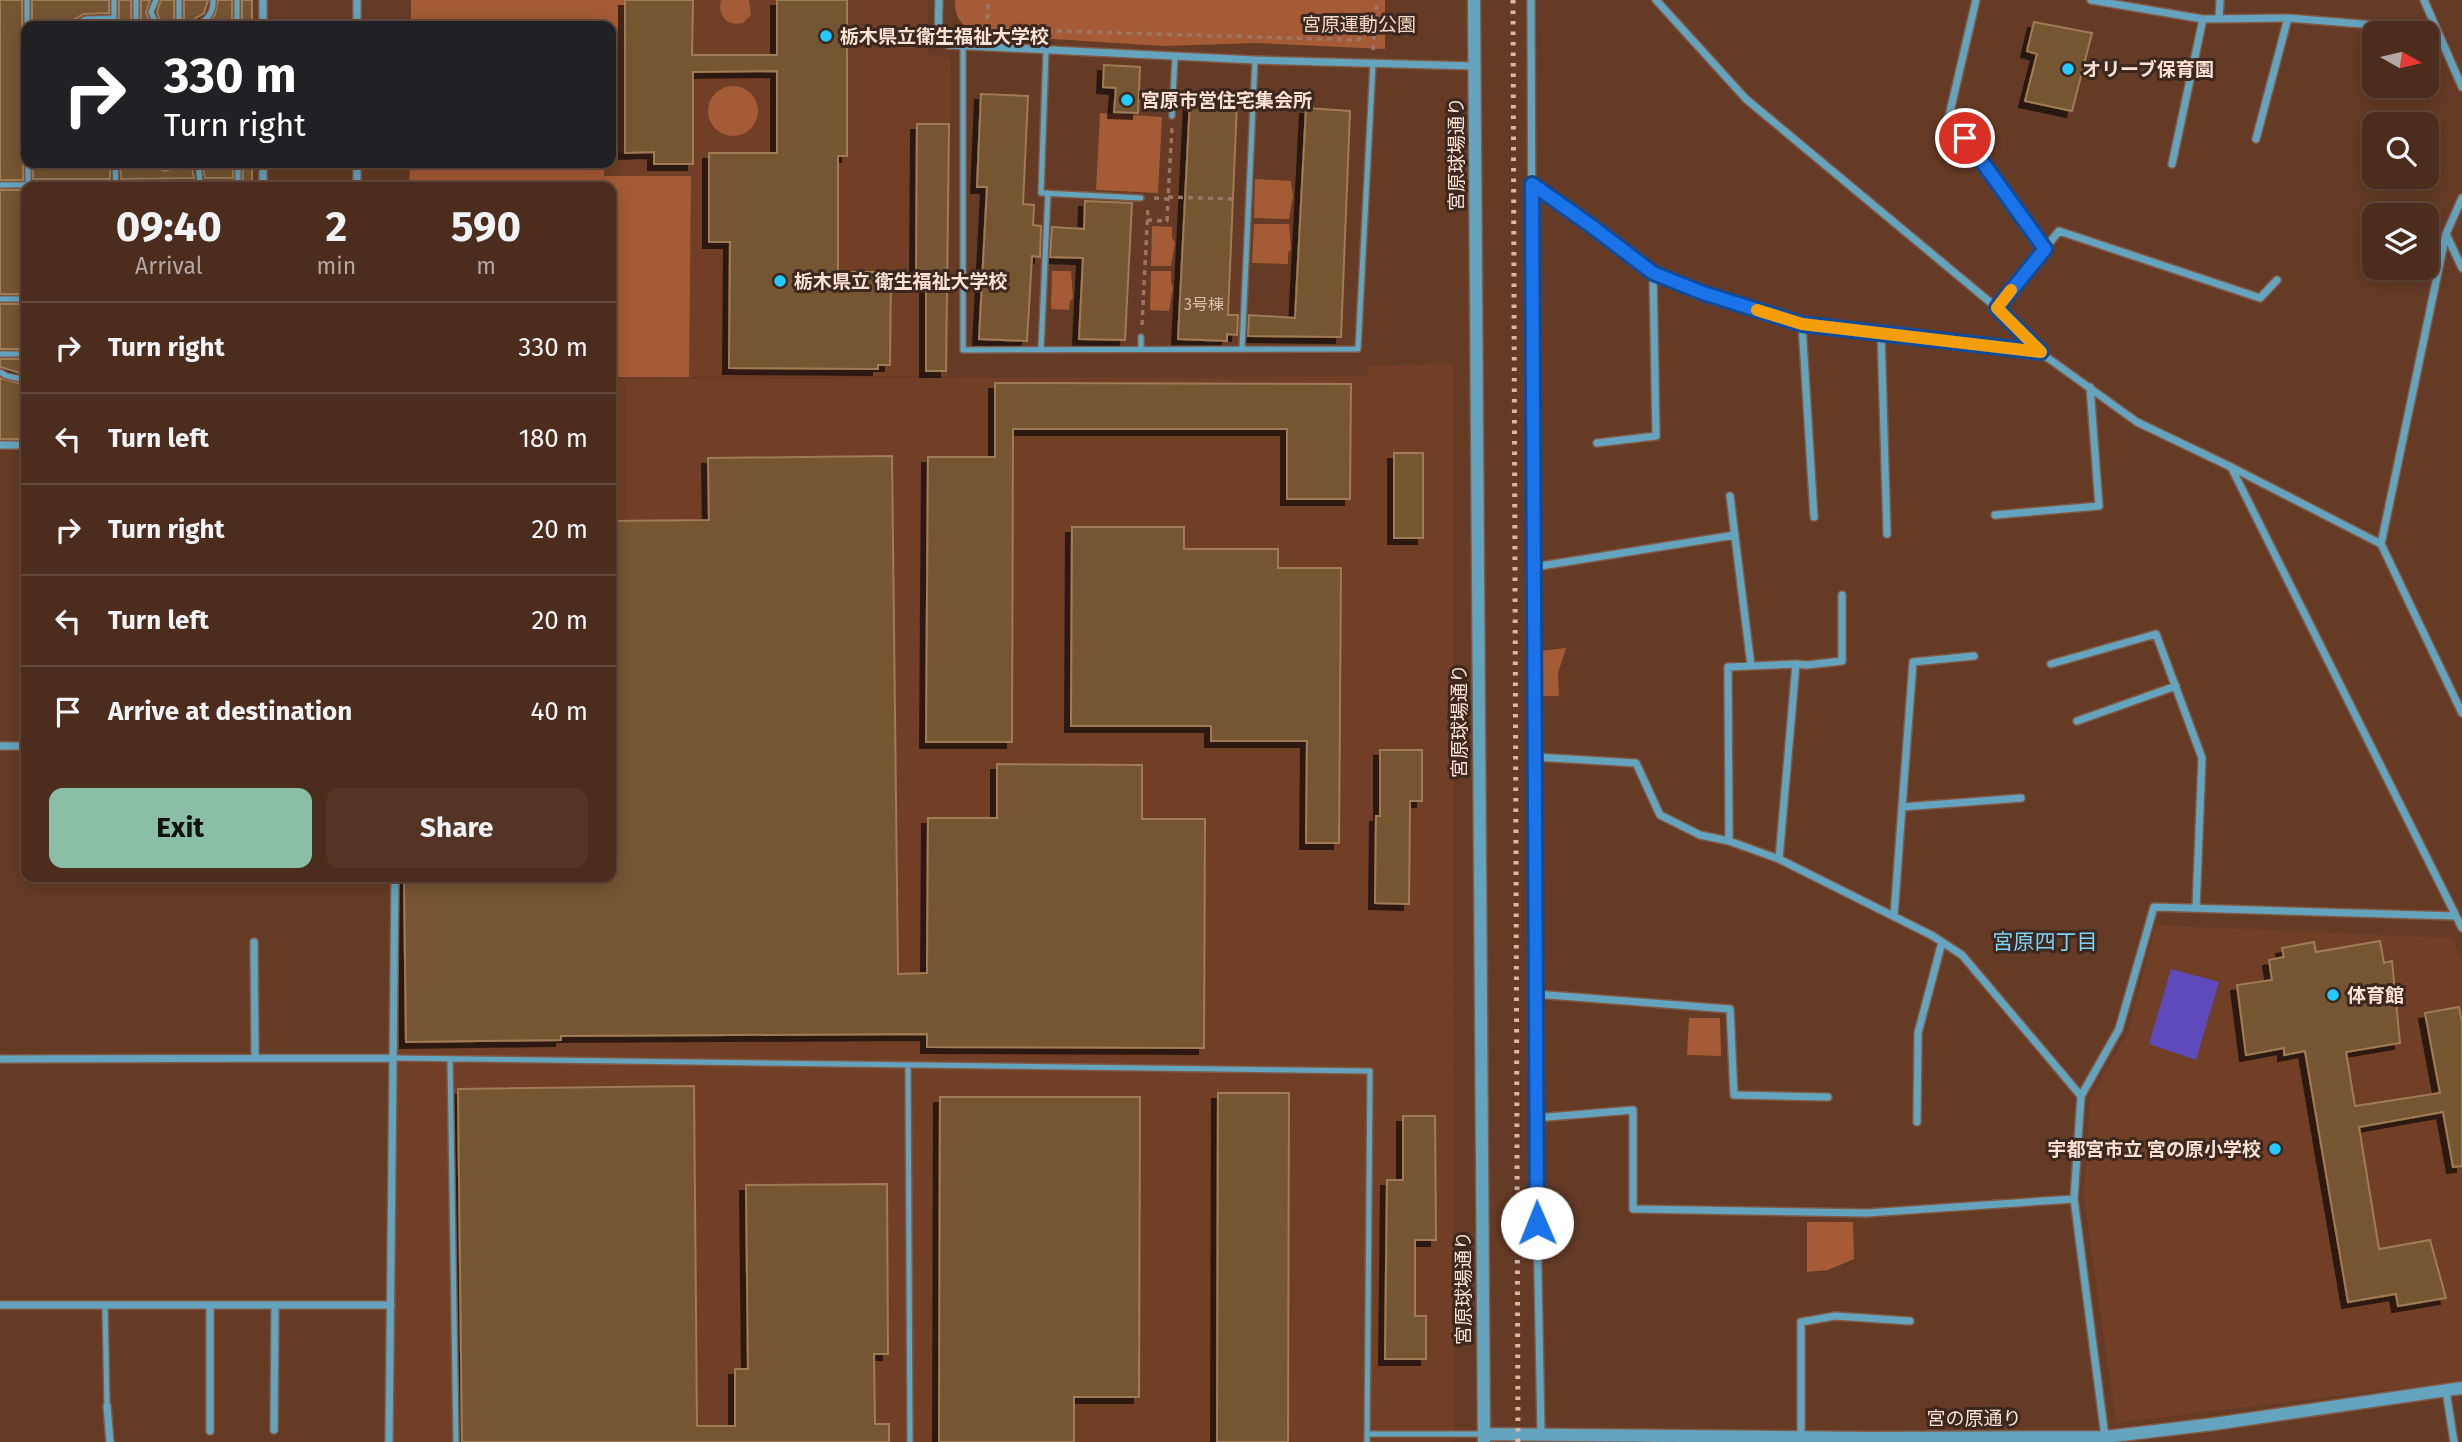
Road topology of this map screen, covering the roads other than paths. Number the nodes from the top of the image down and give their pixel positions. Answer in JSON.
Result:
{"nodes":[{"id":1,"x":27,"y":0,"type":"edge"},
{"id":2,"x":114,"y":0,"type":"edge"},
{"id":3,"x":136,"y":0,"type":"edge"},
{"id":4,"x":156,"y":0,"type":"edge"},
{"id":5,"x":179,"y":0,"type":"edge"},
{"id":6,"x":213,"y":0,"type":"edge"},
{"id":7,"x":237,"y":0,"type":"edge"},
{"id":8,"x":263,"y":0,"type":"edge"},
{"id":9,"x":357,"y":0,"type":"edge"},
{"id":10,"x":939,"y":0,"type":"edge"},
{"id":11,"x":1474,"y":0,"type":"edge"},
{"id":12,"x":1531,"y":0,"type":"edge"},
{"id":13,"x":1656,"y":0,"type":"edge"},
{"id":14,"x":1976,"y":0,"type":"edge"},
{"id":15,"x":2091,"y":0,"type":"edge"},
{"id":16,"x":2220,"y":0,"type":"edge"},
{"id":17,"x":2424,"y":0,"type":"edge"},
{"id":18,"x":114,"y":18,"type":"joint"},
{"id":19,"x":2288,"y":18,"type":"junction"},
{"id":20,"x":2203,"y":19,"type":"junction"},
{"id":21,"x":2219,"y":19,"type":"junction"},
{"id":22,"x":27,"y":21,"type":"edge"},
{"id":23,"x":82,"y":21,"type":"edge"},
{"id":24,"x":136,"y":21,"type":"edge"},
{"id":25,"x":156,"y":21,"type":"edge"},
{"id":26,"x":179,"y":21,"type":"edge"},
{"id":27,"x":204,"y":21,"type":"edge"},
{"id":28,"x":237,"y":21,"type":"edge"},
{"id":29,"x":263,"y":21,"type":"edge"},
{"id":30,"x":357,"y":21,"type":"edge"},
{"id":31,"x":2433,"y":21,"type":"edge"},
{"id":32,"x":2362,"y":24,"type":"edge"},
{"id":33,"x":2440,"y":37,"type":"edge"},
{"id":34,"x":963,"y":46,"type":"junction"},
{"id":35,"x":1046,"y":50,"type":"junction"},
{"id":36,"x":1175,"y":56,"type":"junction"},
{"id":37,"x":1255,"y":60,"type":"junction"},
{"id":38,"x":1373,"y":63,"type":"junction"},
{"id":39,"x":1474,"y":66,"type":"junction"},
{"id":40,"x":2462,"y":87,"type":"edge"},
{"id":41,"x":1172,"y":116,"type":"road end"},
{"id":42,"x":2256,"y":139,"type":"dead end"},
{"id":43,"x":2172,"y":164,"type":"dead end"},
{"id":44,"x":1532,"y":184,"type":"junction"},
{"id":45,"x":0,"y":185,"type":"edge"},
{"id":46,"x":21,"y":185,"type":"edge"},
{"id":47,"x":1048,"y":193,"type":"junction"},
{"id":48,"x":1141,"y":198,"type":"dead end"},
{"id":49,"x":2462,"y":198,"type":"edge"},
{"id":50,"x":2446,"y":234,"type":"junction"},
{"id":51,"x":2045,"y":249,"type":"junction"},
{"id":52,"x":2462,"y":268,"type":"edge"},
{"id":53,"x":1653,"y":273,"type":"junction"},
{"id":54,"x":2277,"y":279,"type":"dead end"},
{"id":55,"x":0,"y":299,"type":"edge"},
{"id":56,"x":21,"y":299,"type":"edge"},
{"id":57,"x":1997,"y":308,"type":"junction"},
{"id":58,"x":1802,"y":324,"type":"junction"},
{"id":59,"x":1881,"y":333,"type":"junction"},
{"id":60,"x":1141,"y":337,"type":"road end"},
{"id":61,"x":1041,"y":349,"type":"junction"},
{"id":62,"x":1141,"y":349,"type":"junction"},
{"id":63,"x":1242,"y":349,"type":"junction"},
{"id":64,"x":2041,"y":352,"type":"junction"},
{"id":65,"x":0,"y":354,"type":"edge"},
{"id":66,"x":21,"y":354,"type":"edge"},
{"id":67,"x":0,"y":372,"type":"edge"},
{"id":68,"x":21,"y":379,"type":"edge"},
{"id":69,"x":2090,"y":387,"type":"junction"},
{"id":70,"x":1597,"y":443,"type":"dead end"},
{"id":71,"x":0,"y":445,"type":"edge"},
{"id":72,"x":21,"y":445,"type":"edge"},
{"id":73,"x":2231,"y":467,"type":"junction"},
{"id":74,"x":1730,"y":495,"type":"dead end"},
{"id":75,"x":1995,"y":515,"type":"dead end"},
{"id":76,"x":1814,"y":517,"type":"dead end"},
{"id":77,"x":1887,"y":534,"type":"dead end"},
{"id":78,"x":1735,"y":535,"type":"junction"},
{"id":79,"x":2381,"y":544,"type":"junction"},
{"id":80,"x":1534,"y":567,"type":"junction"},
{"id":81,"x":1842,"y":595,"type":"dead end"},
{"id":82,"x":1974,"y":656,"type":"dead end"},
{"id":83,"x":1796,"y":664,"type":"junction"},
{"id":84,"x":2051,"y":664,"type":"dead end"},
{"id":85,"x":1751,"y":666,"type":"junction"},
{"id":86,"x":2176,"y":686,"type":"junction"},
{"id":87,"x":2462,"y":713,"type":"edge"},
{"id":88,"x":2077,"y":721,"type":"dead end"},
{"id":89,"x":0,"y":746,"type":"edge"},
{"id":90,"x":21,"y":746,"type":"edge"},
{"id":91,"x":1535,"y":757,"type":"junction"},
{"id":92,"x":2021,"y":798,"type":"dead end"},
{"id":93,"x":1902,"y":807,"type":"junction"},
{"id":94,"x":1729,"y":841,"type":"junction"},
{"id":95,"x":1779,"y":859,"type":"junction"},
{"id":96,"x":395,"y":882,"type":"edge"},
{"id":97,"x":2196,"y":908,"type":"junction"},
{"id":98,"x":1894,"y":916,"type":"junction"},
{"id":99,"x":2456,"y":916,"type":"junction"},
{"id":100,"x":2462,"y":928,"type":"edge"},
{"id":101,"x":254,"y":942,"type":"dead end"},
{"id":102,"x":1942,"y":942,"type":"junction"},
{"id":103,"x":1535,"y":993,"type":"junction"},
{"id":104,"x":255,"y":1058,"type":"junction"},
{"id":105,"x":393,"y":1058,"type":"junction"},
{"id":106,"x":0,"y":1059,"type":"edge"},
{"id":107,"x":450,"y":1059,"type":"junction"},
{"id":108,"x":908,"y":1065,"type":"junction"},
{"id":109,"x":2081,"y":1096,"type":"junction"},
{"id":110,"x":1828,"y":1097,"type":"dead end"},
{"id":111,"x":1535,"y":1118,"type":"junction"},
{"id":112,"x":1917,"y":1122,"type":"dead end"},
{"id":113,"x":2074,"y":1199,"type":"junction"},
{"id":114,"x":0,"y":1305,"type":"edge"},
{"id":115,"x":105,"y":1305,"type":"junction"},
{"id":116,"x":209,"y":1305,"type":"junction"},
{"id":117,"x":275,"y":1305,"type":"junction"},
{"id":118,"x":391,"y":1305,"type":"junction"},
{"id":119,"x":1910,"y":1321,"type":"dead end"},
{"id":120,"x":2462,"y":1388,"type":"edge"},
{"id":121,"x":2446,"y":1391,"type":"junction"},
{"id":122,"x":107,"y":1406,"type":"joint"},
{"id":123,"x":274,"y":1430,"type":"dead end"},
{"id":124,"x":210,"y":1431,"type":"dead end"},
{"id":125,"x":1367,"y":1434,"type":"junction"},
{"id":126,"x":1801,"y":1436,"type":"junction"},
{"id":127,"x":1550,"y":1437,"type":"edge"},
{"id":128,"x":1484,"y":1438,"type":"edge"},
{"id":129,"x":1869,"y":1440,"type":"edge"},
{"id":130,"x":2106,"y":1440,"type":"edge"},
{"id":131,"x":110,"y":1442,"type":"edge"},
{"id":132,"x":389,"y":1442,"type":"edge"},
{"id":133,"x":456,"y":1442,"type":"edge"},
{"id":134,"x":910,"y":1442,"type":"edge"},
{"id":135,"x":1367,"y":1442,"type":"edge"},
{"id":136,"x":2454,"y":1442,"type":"edge"}],
"edges":[{"from":1,"to":22,"type":"lane"},
{"from":2,"to":18,"type":"lane"},
{"from":3,"to":24,"type":"lane"},
{"from":4,"to":25,"type":"lane"},
{"from":5,"to":26,"type":"lane"},
{"from":6,"to":27,"type":"lane"},
{"from":7,"to":28,"type":"lane"},
{"from":8,"to":29,"type":"street"},
{"from":9,"to":30,"type":"street"},
{"from":10,"to":34,"type":"street"},
{"from":11,"to":39,"type":"street","name":"宮原球場通り"},
{"from":12,"to":44,"type":"street"},
{"from":13,"to":57,"type":"street"},
{"from":14,"to":51,"type":"street"},
{"from":15,"to":20,"type":"street"},
{"from":16,"to":21,"type":"street"},
{"from":17,"to":31,"type":"street"},
{"from":18,"to":23,"type":"lane"},
{"from":19,"to":21,"type":"street"},
{"from":19,"to":32,"type":"street"},
{"from":19,"to":42,"type":"street"},
{"from":20,"to":21,"type":"street"},
{"from":20,"to":43,"type":"street"},
{"from":33,"to":40,"type":"street"},
{"from":34,"to":35,"type":"street"},
{"from":34,"to":61,"type":"lane"},
{"from":35,"to":36,"type":"street"},
{"from":35,"to":47,"type":"lane"},
{"from":36,"to":37,"type":"street"},
{"from":36,"to":41,"type":"lane"},
{"from":37,"to":38,"type":"street"},
{"from":37,"to":63,"type":"lane"},
{"from":38,"to":39,"type":"street"},
{"from":38,"to":63,"type":"lane"},
{"from":39,"to":128,"type":"street","name":"宮原球場通り"},
{"from":44,"to":53,"type":"street"},
{"from":44,"to":80,"type":"street"},
{"from":45,"to":46,"type":"lane"},
{"from":47,"to":48,"type":"lane"},
{"from":47,"to":61,"type":"lane"},
{"from":49,"to":50,"type":"street"},
{"from":50,"to":52,"type":"street"},
{"from":50,"to":79,"type":"street"},
{"from":51,"to":54,"type":"street"},
{"from":51,"to":57,"type":"street"},
{"from":53,"to":58,"type":"street"},
{"from":53,"to":70,"type":"street"},
{"from":55,"to":56,"type":"lane"},
{"from":57,"to":64,"type":"street"},
{"from":58,"to":59,"type":"street"},
{"from":58,"to":76,"type":"street"},
{"from":59,"to":64,"type":"street"},
{"from":59,"to":77,"type":"street"},
{"from":60,"to":62,"type":"lane"},
{"from":61,"to":62,"type":"lane"},
{"from":62,"to":63,"type":"lane"},
{"from":64,"to":69,"type":"street"},
{"from":65,"to":66,"type":"lane"},
{"from":67,"to":68,"type":"lane"},
{"from":69,"to":73,"type":"street"},
{"from":69,"to":75,"type":"street"},
{"from":71,"to":72,"type":"street"},
{"from":73,"to":79,"type":"street"},
{"from":73,"to":99,"type":"street"},
{"from":74,"to":78,"type":"street"},
{"from":78,"to":80,"type":"street"},
{"from":78,"to":85,"type":"street"},
{"from":79,"to":87,"type":"street"},
{"from":80,"to":91,"type":"street"},
{"from":81,"to":83,"type":"street"},
{"from":82,"to":93,"type":"street"},
{"from":83,"to":85,"type":"street"},
{"from":83,"to":95,"type":"street"},
{"from":84,"to":86,"type":"street"},
{"from":85,"to":94,"type":"street"},
{"from":86,"to":88,"type":"street"},
{"from":86,"to":97,"type":"street"},
{"from":89,"to":90,"type":"street"},
{"from":91,"to":94,"type":"street"},
{"from":91,"to":103,"type":"street"},
{"from":92,"to":93,"type":"street"},
{"from":93,"to":98,"type":"street"},
{"from":94,"to":95,"type":"street"},
{"from":95,"to":98,"type":"street"},
{"from":96,"to":105,"type":"street"},
{"from":97,"to":99,"type":"street"},
{"from":97,"to":109,"type":"street"},
{"from":98,"to":102,"type":"street"},
{"from":99,"to":100,"type":"street"},
{"from":101,"to":104,"type":"street"},
{"from":102,"to":109,"type":"street"},
{"from":102,"to":112,"type":"street"},
{"from":103,"to":110,"type":"street"},
{"from":103,"to":111,"type":"street"},
{"from":104,"to":105,"type":"street"},
{"from":104,"to":106,"type":"street"},
{"from":105,"to":107,"type":"lane"},
{"from":105,"to":118,"type":"street"},
{"from":107,"to":108,"type":"lane"},
{"from":107,"to":133,"type":"lane"},
{"from":108,"to":125,"type":"lane"},
{"from":108,"to":134,"type":"lane"},
{"from":109,"to":113,"type":"street"},
{"from":111,"to":113,"type":"street"},
{"from":111,"to":127,"type":"street"},
{"from":113,"to":130,"type":"street"},
{"from":114,"to":115,"type":"street"},
{"from":115,"to":116,"type":"street"},
{"from":115,"to":122,"type":"lane"},
{"from":116,"to":117,"type":"street"},
{"from":116,"to":124,"type":"street"},
{"from":117,"to":118,"type":"street"},
{"from":117,"to":123,"type":"street"},
{"from":118,"to":132,"type":"street"},
{"from":119,"to":126,"type":"street"},
{"from":120,"to":121,"type":"street","name":"宮の原通り"},
{"from":121,"to":130,"type":"street","name":"宮の原通り"},
{"from":121,"to":136,"type":"street"},
{"from":122,"to":131,"type":"street"},
{"from":125,"to":128,"type":"lane"},
{"from":125,"to":135,"type":"lane"},
{"from":126,"to":127,"type":"street","name":"宮の原通り"},
{"from":126,"to":129,"type":"street","name":"宮の原通り"},
{"from":127,"to":128,"type":"street","name":"宮の原通り"},
{"from":129,"to":130,"type":"street","name":"宮の原通り"}]}
